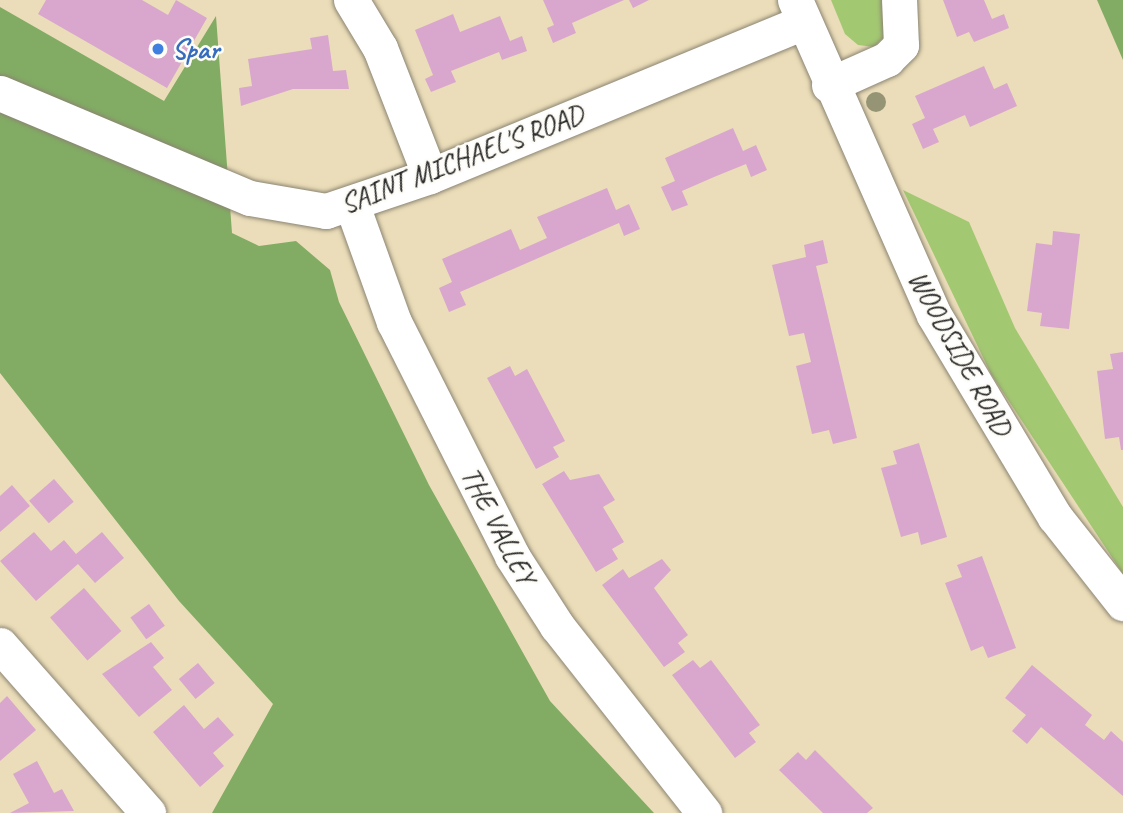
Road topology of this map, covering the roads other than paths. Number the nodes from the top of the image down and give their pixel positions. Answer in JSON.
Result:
{"nodes":[{"id":1,"x":351,"y":0,"type":"edge"},
{"id":2,"x":899,"y":0,"type":"edge"},
{"id":3,"x":800,"y":11,"type":"edge"},
{"id":4,"x":830,"y":85,"type":"junction"},
{"id":5,"x":0,"y":93,"type":"edge"},
{"id":6,"x":430,"y":176,"type":"junction"},
{"id":7,"x":352,"y":205,"type":"junction"},
{"id":8,"x":1123,"y":603,"type":"edge"},
{"id":9,"x":0,"y":645,"type":"edge"},
{"id":10,"x":148,"y":813,"type":"edge"},
{"id":11,"x":704,"y":813,"type":"edge"}],
"edges":[{"from":1,"to":6,"type":"street"},
{"from":2,"to":4,"type":"street"},
{"from":3,"to":4,"type":"street","name":"WOODSIDE ROAD"},
{"from":3,"to":6,"type":"street","name":"SAINT MICHAEL'S ROAD"},
{"from":4,"to":8,"type":"street","name":"WOODSIDE ROAD"},
{"from":5,"to":7,"type":"street","name":"SAINT MICHAEL'S ROAD"},
{"from":6,"to":7,"type":"street","name":"SAINT MICHAEL'S ROAD"},
{"from":7,"to":11,"type":"street","name":"THE VALLEY"},
{"from":9,"to":10,"type":"street"}]}
